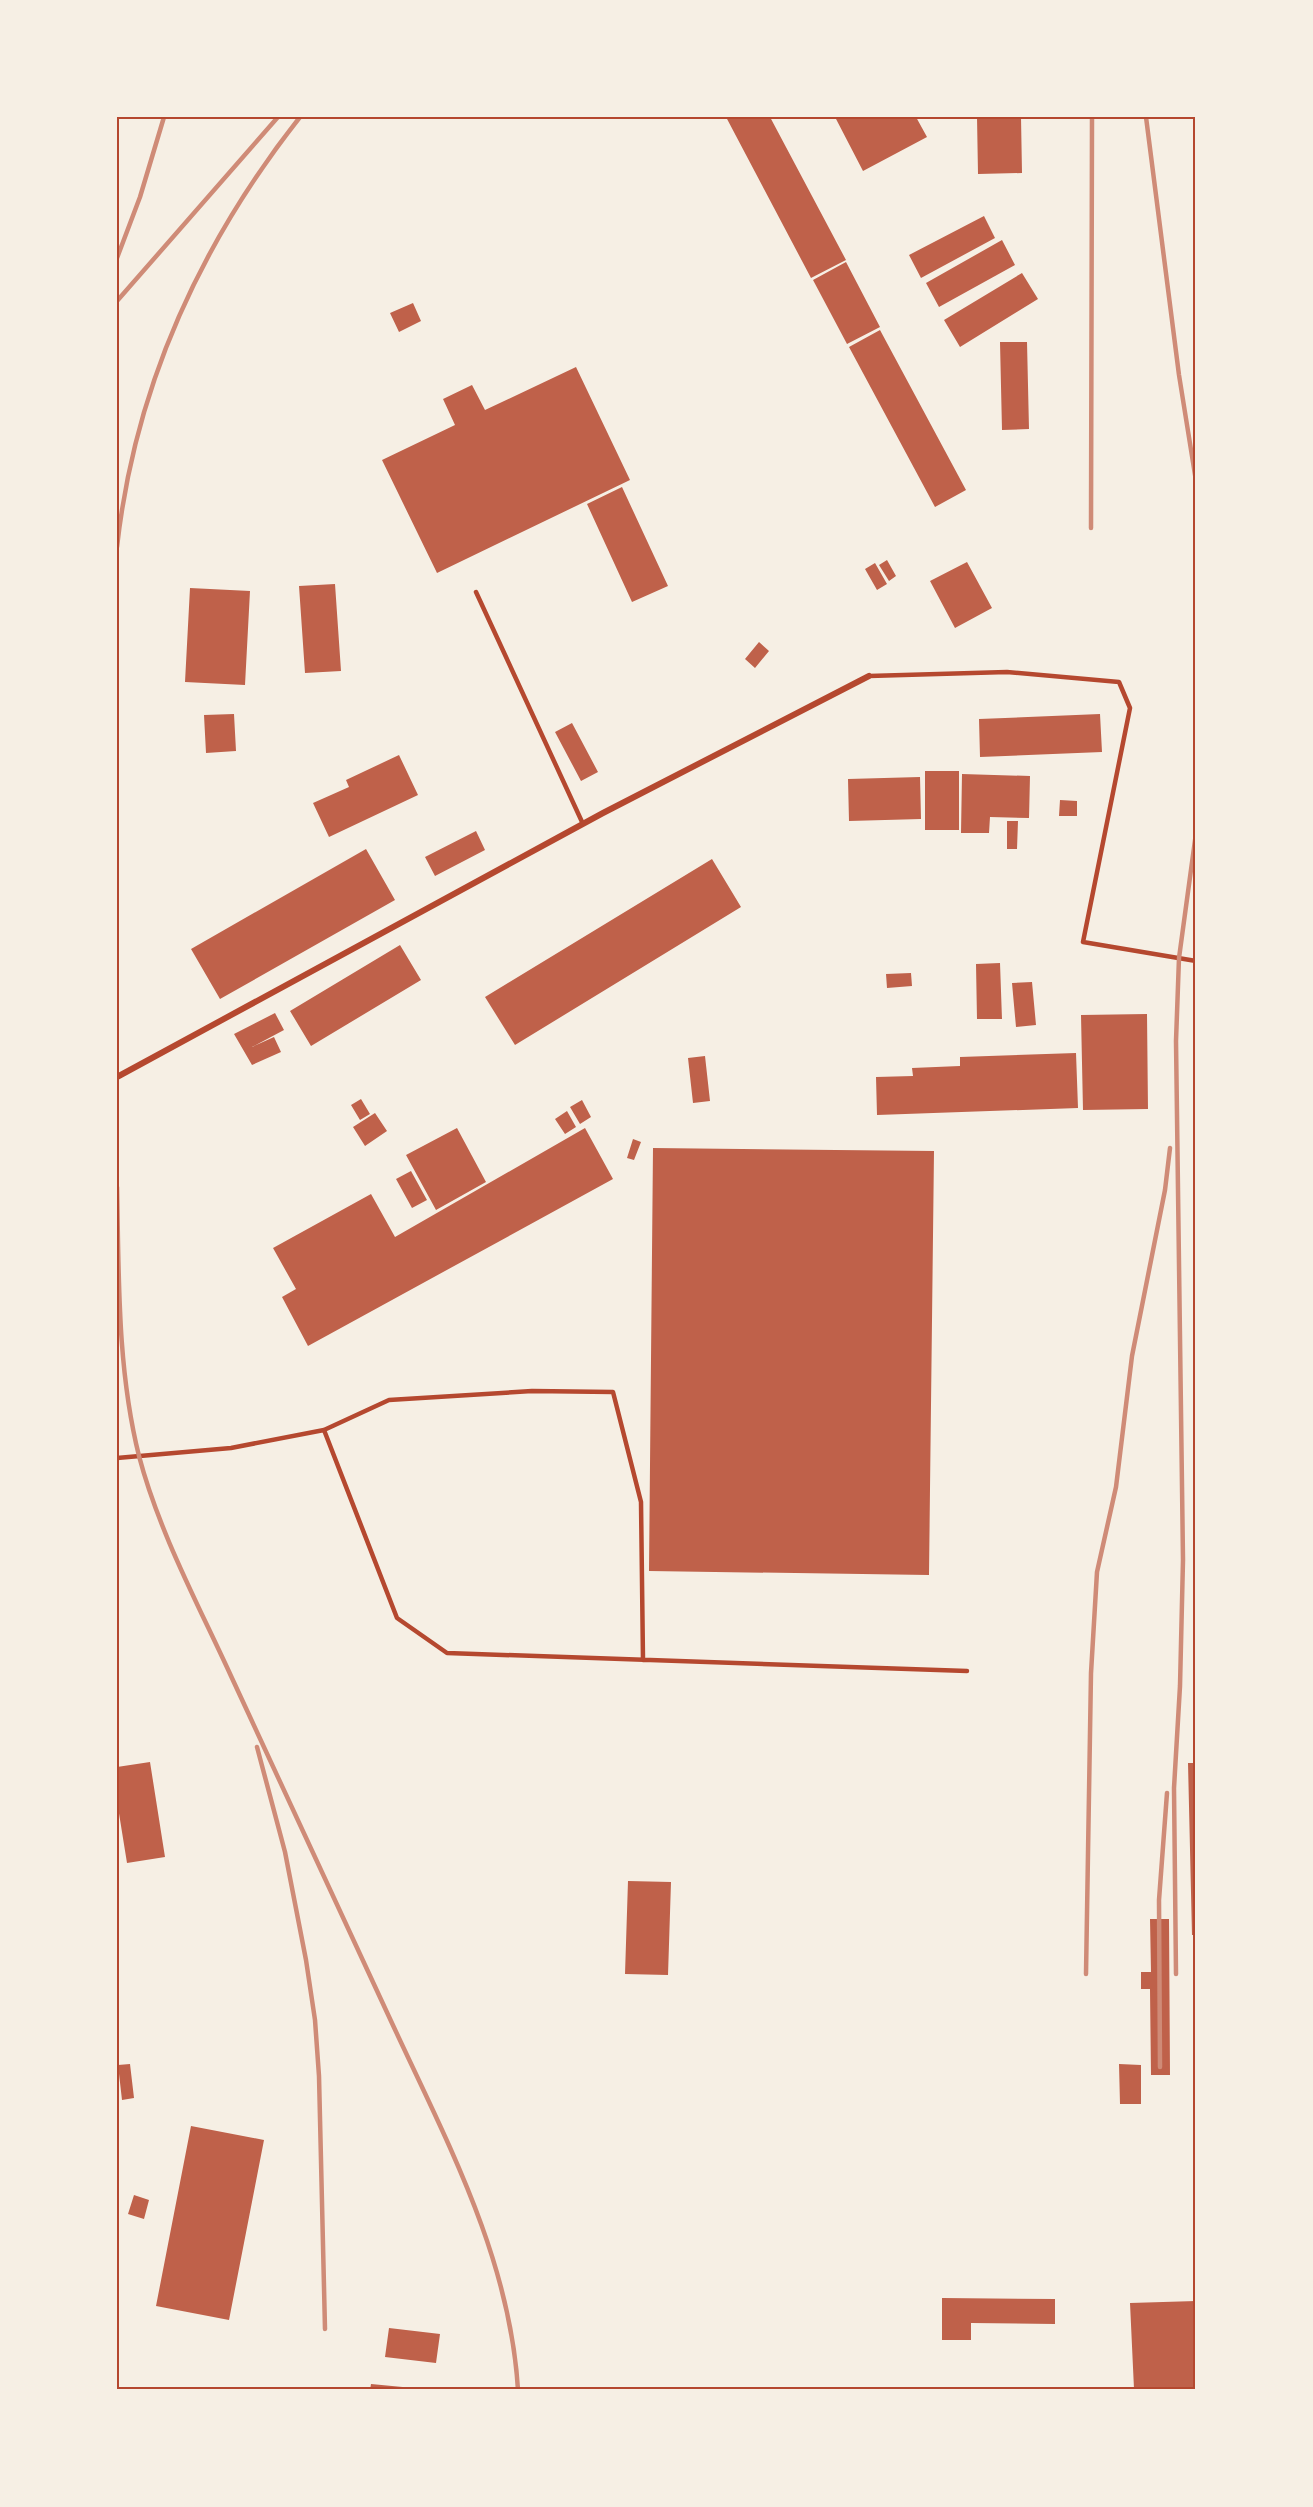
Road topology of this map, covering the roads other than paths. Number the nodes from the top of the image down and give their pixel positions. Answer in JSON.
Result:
{"nodes":[{"id":1,"x":476,"y":592,"type":"dead end"},
{"id":2,"x":869,"y":676,"type":"joint"},
{"id":3,"x":583,"y":824,"type":"junction"},
{"id":4,"x":1196,"y":960,"type":"edge"},
{"id":5,"x":117,"y":1077,"type":"edge"},
{"id":6,"x":324,"y":1430,"type":"junction"},
{"id":7,"x":117,"y":1458,"type":"edge"},
{"id":8,"x":643,"y":1660,"type":"junction"},
{"id":9,"x":967,"y":1671,"type":"dead end"}],
"edges":[{"from":1,"to":3,"type":"lane"},
{"from":2,"to":3,"type":"street"},
{"from":2,"to":4,"type":"lane"},
{"from":3,"to":5,"type":"street"},
{"from":6,"to":7,"type":"lane"},
{"from":6,"to":8,"type":"lane"},
{"from":6,"to":8,"type":"lane"},
{"from":8,"to":9,"type":"lane"}]}
